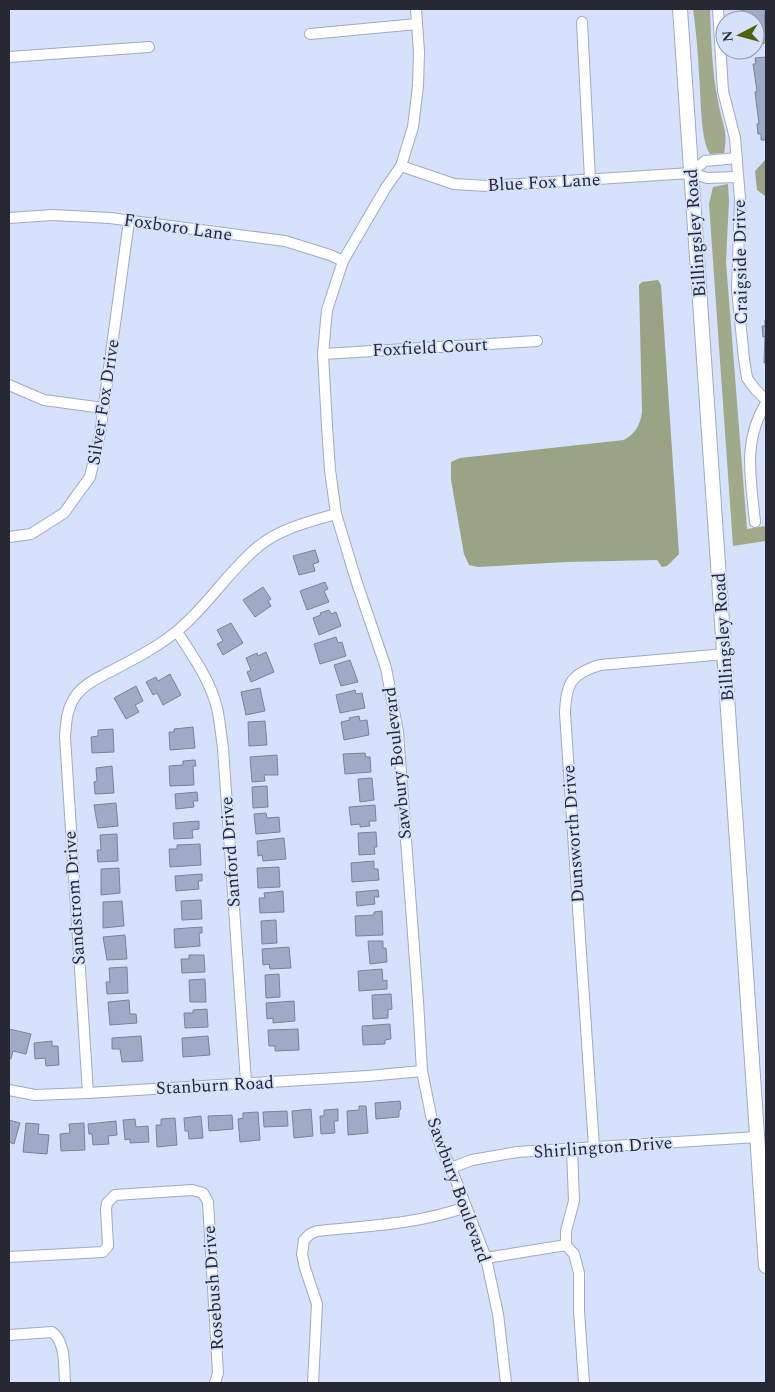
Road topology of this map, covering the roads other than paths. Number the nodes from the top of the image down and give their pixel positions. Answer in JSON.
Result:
{"nodes":[{"id":1,"x":416,"y":9,"type":"edge"},
{"id":2,"x":680,"y":9,"type":"edge"},
{"id":3,"x":718,"y":9,"type":"edge"},
{"id":4,"x":582,"y":22,"type":"dead end"},
{"id":5,"x":417,"y":24,"type":"junction"},
{"id":6,"x":310,"y":34,"type":"dead end"},
{"id":7,"x":149,"y":47,"type":"dead end"},
{"id":8,"x":9,"y":57,"type":"edge"},
{"id":9,"x":736,"y":158,"type":"junction"},
{"id":10,"x":401,"y":166,"type":"junction"},
{"id":11,"x":691,"y":173,"type":"junction"},
{"id":12,"x":738,"y":177,"type":"junction"},
{"id":13,"x":590,"y":179,"type":"junction"},
{"id":14,"x":9,"y":218,"type":"edge"},
{"id":15,"x":129,"y":221,"type":"junction"},
{"id":16,"x":343,"y":261,"type":"junction"},
{"id":17,"x":537,"y":341,"type":"dead end"},
{"id":18,"x":323,"y":354,"type":"junction"},
{"id":19,"x":9,"y":385,"type":"edge"},
{"id":20,"x":766,"y":402,"type":"edge"},
{"id":21,"x":103,"y":408,"type":"junction"},
{"id":22,"x":336,"y":514,"type":"junction"},
{"id":23,"x":755,"y":522,"type":"dead end"},
{"id":24,"x":9,"y":538,"type":"edge"},
{"id":25,"x":176,"y":632,"type":"junction"},
{"id":26,"x":724,"y":654,"type":"junction"},
{"id":27,"x":422,"y":1071,"type":"junction"},
{"id":28,"x":246,"y":1082,"type":"junction"},
{"id":29,"x":9,"y":1090,"type":"edge"},
{"id":30,"x":88,"y":1092,"type":"junction"},
{"id":31,"x":757,"y":1137,"type":"junction"},
{"id":32,"x":594,"y":1147,"type":"junction"},
{"id":33,"x":572,"y":1149,"type":"junction"},
{"id":34,"x":451,"y":1168,"type":"junction"},
{"id":35,"x":466,"y":1208,"type":"junction"},
{"id":36,"x":566,"y":1245,"type":"junction"},
{"id":37,"x":9,"y":1257,"type":"edge"},
{"id":38,"x":486,"y":1258,"type":"junction"},
{"id":39,"x":766,"y":1266,"type":"edge"},
{"id":40,"x":9,"y":1335,"type":"edge"},
{"id":41,"x":65,"y":1383,"type":"edge"},
{"id":42,"x":215,"y":1383,"type":"edge"},
{"id":43,"x":313,"y":1383,"type":"edge"},
{"id":44,"x":506,"y":1383,"type":"edge"},
{"id":45,"x":584,"y":1383,"type":"edge"}],
"edges":[{"from":1,"to":5,"type":"street","name":"Sawbury Boulevard"},
{"from":2,"to":11,"type":"street","name":"Billingsley Road"},
{"from":3,"to":9,"type":"street","name":"Craigside Drive"},
{"from":4,"to":13,"type":"street"},
{"from":5,"to":6,"type":"street"},
{"from":5,"to":10,"type":"street","name":"Sawbury Boulevard"},
{"from":7,"to":8,"type":"street"},
{"from":9,"to":11,"type":"street"},
{"from":9,"to":12,"type":"street","name":"Craigside Drive"},
{"from":10,"to":13,"type":"street","name":"Blue Fox Lane"},
{"from":10,"to":16,"type":"street","name":"Sawbury Boulevard"},
{"from":11,"to":12,"type":"street","name":"Craigside Drive"},
{"from":11,"to":13,"type":"street","name":"Blue Fox Lane"},
{"from":11,"to":26,"type":"street","name":"Billingsley Road"},
{"from":12,"to":20,"type":"street","name":"Craigside Drive"},
{"from":14,"to":15,"type":"street","name":"Foxboro Lane"},
{"from":15,"to":16,"type":"street","name":"Foxboro Lane"},
{"from":15,"to":21,"type":"street","name":"Silver Fox Drive"},
{"from":16,"to":18,"type":"street","name":"Sawbury Boulevard"},
{"from":17,"to":18,"type":"street","name":"Foxfield Court"},
{"from":18,"to":22,"type":"street","name":"Sawbury Boulevard"},
{"from":19,"to":21,"type":"street"},
{"from":20,"to":23,"type":"street"},
{"from":21,"to":24,"type":"street","name":"Silver Fox Drive"},
{"from":22,"to":25,"type":"street"},
{"from":22,"to":27,"type":"street","name":"Sawbury Boulevard"},
{"from":25,"to":28,"type":"street","name":"Sanford Drive"},
{"from":25,"to":30,"type":"street","name":"Sandstrom Drive"},
{"from":26,"to":31,"type":"street","name":"Billingsley Road"},
{"from":26,"to":32,"type":"street","name":"Dunsworth Drive"},
{"from":27,"to":28,"type":"street","name":"Stanburn Road"},
{"from":27,"to":34,"type":"street","name":"Sawbury Boulevard"},
{"from":28,"to":30,"type":"street","name":"Stanburn Road"},
{"from":29,"to":30,"type":"street","name":"Stanburn Road"},
{"from":31,"to":32,"type":"street","name":"Shirlington Drive"},
{"from":31,"to":39,"type":"street","name":"Billingsley Road"},
{"from":32,"to":33,"type":"street","name":"Shirlington Drive"},
{"from":33,"to":34,"type":"street","name":"Shirlington Drive"},
{"from":33,"to":36,"type":"street"},
{"from":34,"to":35,"type":"street","name":"Sawbury Boulevard"},
{"from":35,"to":38,"type":"street","name":"Sawbury Boulevard"},
{"from":35,"to":43,"type":"street"},
{"from":36,"to":38,"type":"street"},
{"from":36,"to":45,"type":"street"},
{"from":37,"to":42,"type":"street","name":"Rosebush Drive"},
{"from":38,"to":44,"type":"street","name":"Sawbury Boulevard"},
{"from":40,"to":41,"type":"street"}]}
